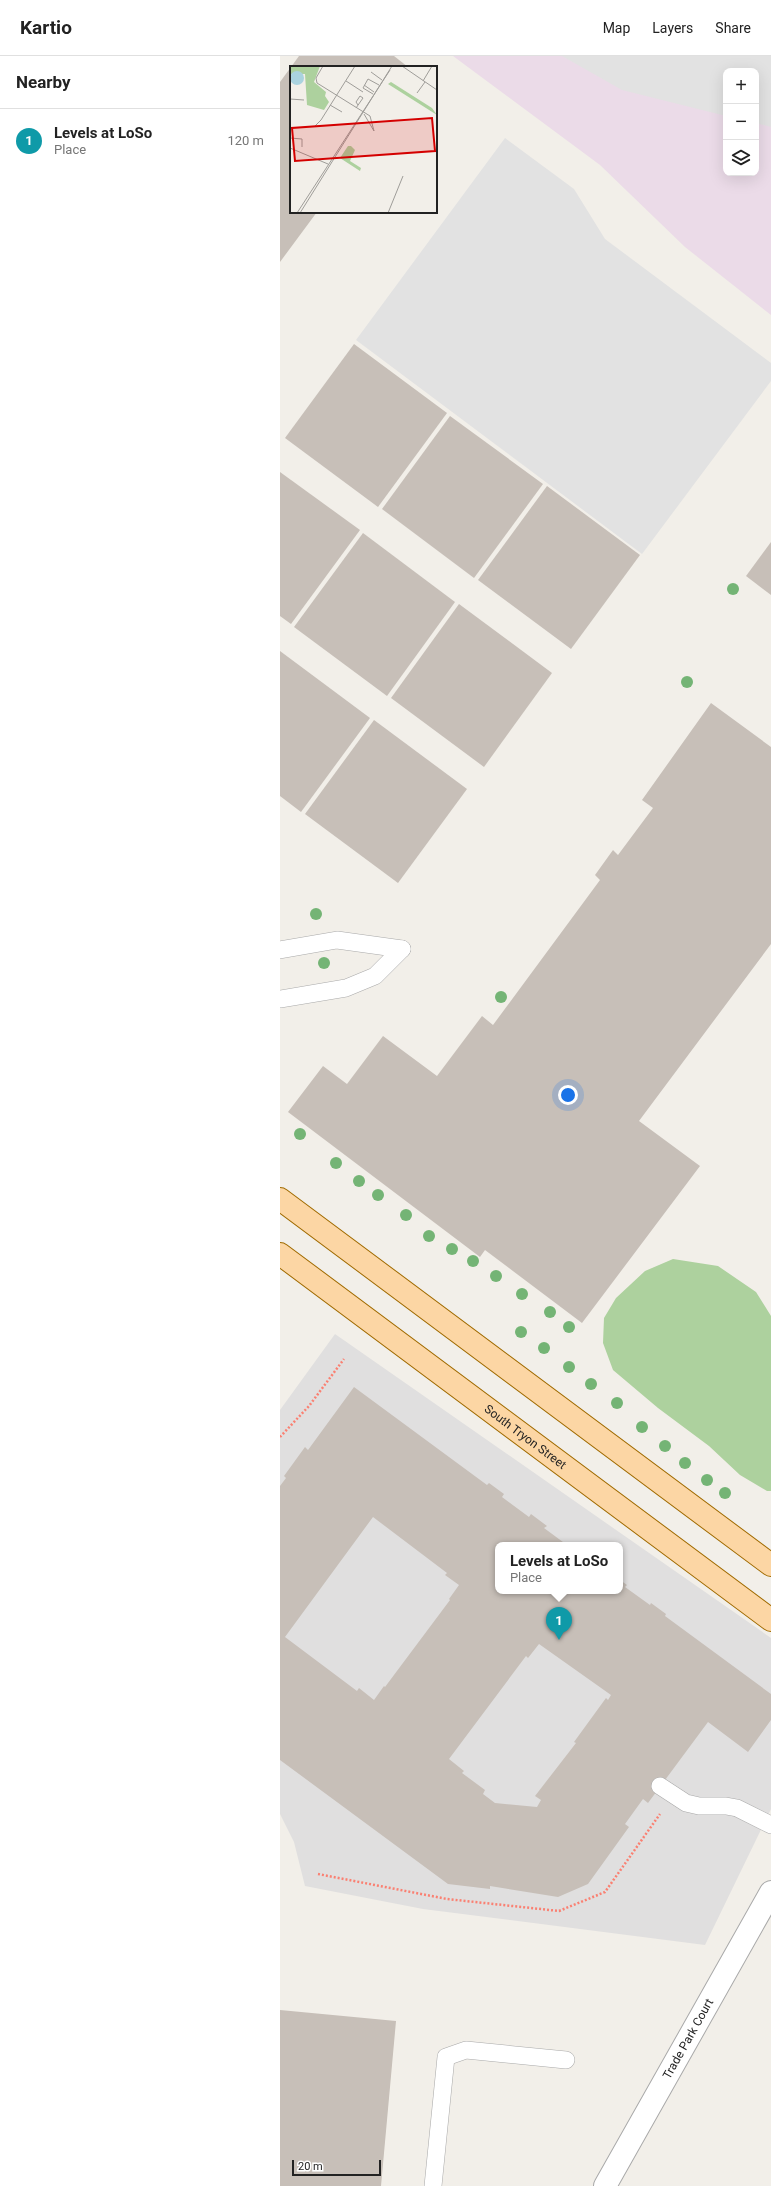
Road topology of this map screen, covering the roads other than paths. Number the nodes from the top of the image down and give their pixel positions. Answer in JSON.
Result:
{"nodes":[{"id":1,"x":280,"y":950,"type":"edge"},
{"id":2,"x":280,"y":998,"type":"edge"},
{"id":3,"x":280,"y":1200,"type":"edge"},
{"id":4,"x":280,"y":1254,"type":"edge"},
{"id":5,"x":771,"y":1565,"type":"edge"},
{"id":6,"x":771,"y":1620,"type":"edge"},
{"id":7,"x":660,"y":1786,"type":"dead end"},
{"id":8,"x":771,"y":1825,"type":"edge"},
{"id":9,"x":771,"y":1892,"type":"edge"},
{"id":10,"x":566,"y":2060,"type":"dead end"},
{"id":11,"x":433,"y":2186,"type":"edge"},
{"id":12,"x":605,"y":2186,"type":"edge"}],
"edges":[{"from":1,"to":2,"type":"lane"},
{"from":3,"to":5,"type":"main road"},
{"from":4,"to":6,"type":"main road","name":"South Tryon Street"},
{"from":7,"to":8,"type":"lane"},
{"from":9,"to":12,"type":"street","name":"Trade Park Court"},
{"from":10,"to":11,"type":"lane"}]}
